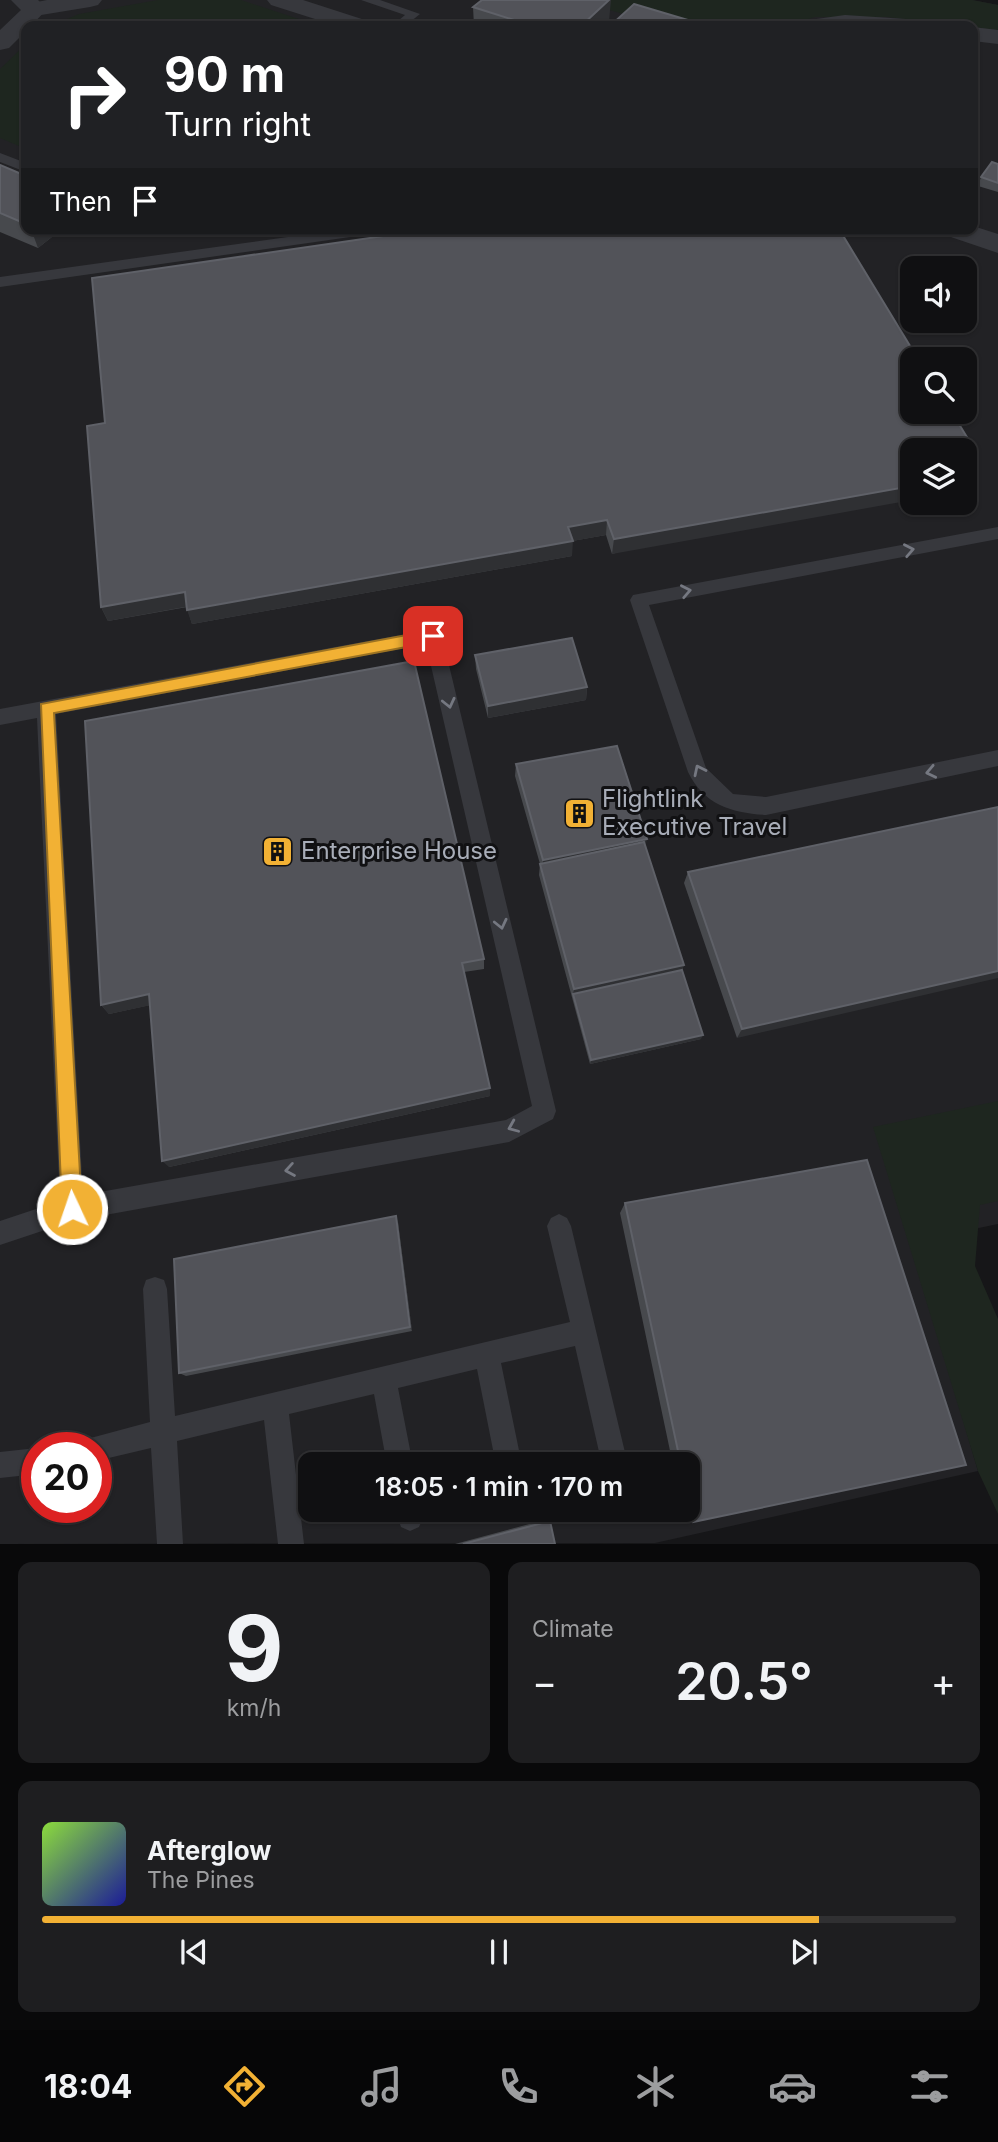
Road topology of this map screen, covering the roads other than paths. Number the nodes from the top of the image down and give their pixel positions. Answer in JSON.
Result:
{"nodes":[{"id":1,"x":90,"y":0,"type":"edge"},
{"id":2,"x":279,"y":0,"type":"edge"},
{"id":3,"x":367,"y":0,"type":"edge"},
{"id":4,"x":29,"y":5,"type":"edge"},
{"id":5,"x":344,"y":21,"type":"edge"},
{"id":6,"x":405,"y":21,"type":"edge"},
{"id":7,"x":978,"y":35,"type":"edge"},
{"id":8,"x":998,"y":37,"type":"edge"},
{"id":9,"x":0,"y":43,"type":"edge"},
{"id":10,"x":0,"y":157,"type":"edge"},
{"id":11,"x":21,"y":166,"type":"edge"},
{"id":12,"x":335,"y":235,"type":"edge"},
{"id":13,"x":973,"y":235,"type":"edge"},
{"id":14,"x":998,"y":244,"type":"edge"},
{"id":15,"x":0,"y":282,"type":"edge"},
{"id":16,"x":998,"y":533,"type":"edge"},
{"id":17,"x":46,"y":709,"type":"junction"},
{"id":18,"x":0,"y":717,"type":"edge"},
{"id":19,"x":998,"y":758,"type":"edge"},
{"id":20,"x":72,"y":1209,"type":"junction"},
{"id":21,"x":559,"y":1226,"type":"dead end"},
{"id":22,"x":0,"y":1233,"type":"edge"},
{"id":23,"x":155,"y":1289,"type":"dead end"},
{"id":24,"x":584,"y":1331,"type":"junction"},
{"id":25,"x":487,"y":1354,"type":"junction"},
{"id":26,"x":384,"y":1380,"type":"junction"},
{"id":27,"x":275,"y":1406,"type":"junction"},
{"id":28,"x":163,"y":1434,"type":"junction"},
{"id":29,"x":112,"y":1445,"type":"edge"},
{"id":30,"x":398,"y":1452,"type":"edge"},
{"id":31,"x":506,"y":1452,"type":"edge"},
{"id":32,"x":612,"y":1452,"type":"edge"},
{"id":33,"x":21,"y":1463,"type":"edge"},
{"id":34,"x":0,"y":1465,"type":"edge"},
{"id":35,"x":170,"y":1544,"type":"edge"},
{"id":36,"x":291,"y":1544,"type":"edge"}],
"edges":[{"from":1,"to":4,"type":"street"},
{"from":2,"to":5,"type":"street"},
{"from":3,"to":6,"type":"lane"},
{"from":4,"to":9,"type":"street"},
{"from":7,"to":8,"type":"street"},
{"from":10,"to":11,"type":"lane"},
{"from":12,"to":15,"type":"lane"},
{"from":13,"to":14,"type":"street"},
{"from":19,"to":16,"type":"lane","one_way":true},
{"from":17,"to":18,"type":"lane"},
{"from":17,"to":20,"type":"lane"},
{"from":17,"to":20,"type":"lane","one_way":true},
{"from":20,"to":22,"type":"lane"},
{"from":21,"to":24,"type":"lane"},
{"from":23,"to":28,"type":"lane"},
{"from":24,"to":25,"type":"lane"},
{"from":24,"to":32,"type":"lane"},
{"from":25,"to":26,"type":"lane"},
{"from":25,"to":31,"type":"lane"},
{"from":26,"to":27,"type":"lane"},
{"from":26,"to":30,"type":"lane"},
{"from":27,"to":28,"type":"lane"},
{"from":27,"to":36,"type":"lane"},
{"from":28,"to":29,"type":"lane"},
{"from":28,"to":35,"type":"lane"},
{"from":33,"to":34,"type":"lane"}]}
